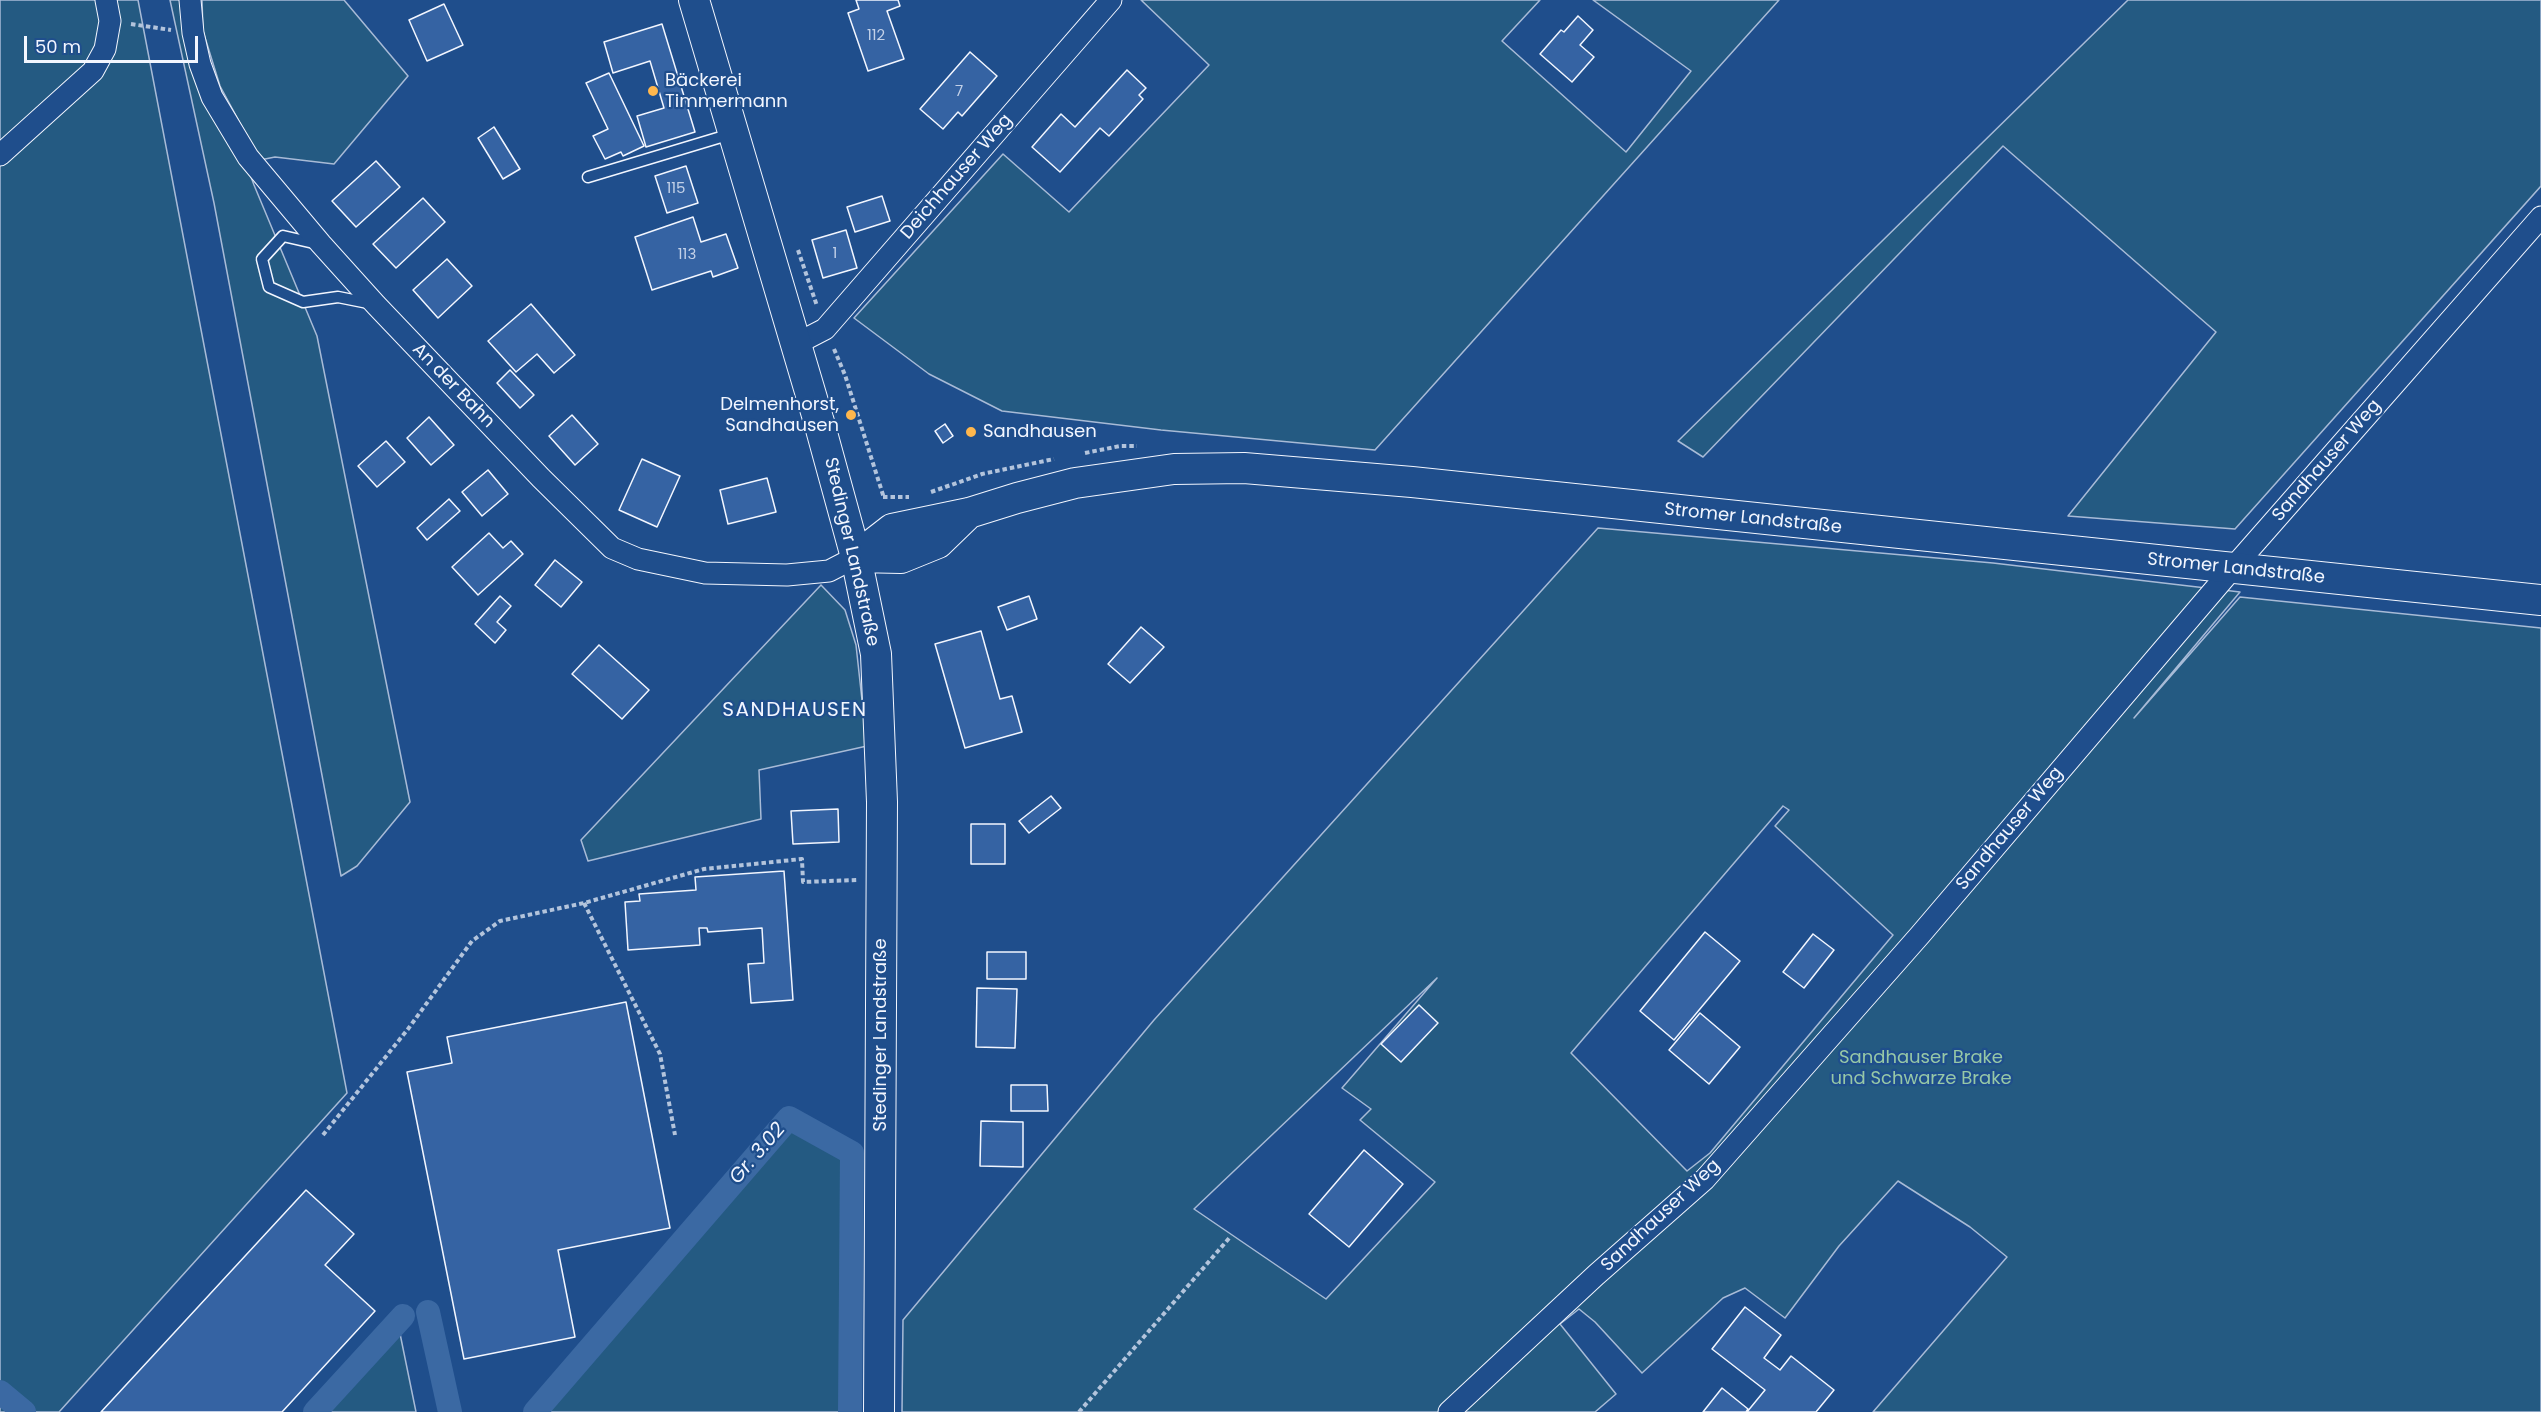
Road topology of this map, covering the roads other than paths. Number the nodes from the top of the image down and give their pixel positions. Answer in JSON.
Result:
{"nodes":[{"id":1,"x":190,"y":0,"type":"edge"},
{"id":2,"x":694,"y":0,"type":"edge"},
{"id":3,"x":1111,"y":0,"type":"edge"},
{"id":4,"x":108,"y":10,"type":"edge"},
{"id":5,"x":733,"y":133,"type":"junction"},
{"id":6,"x":0,"y":155,"type":"edge"},
{"id":7,"x":588,"y":177,"type":"dead end"},
{"id":8,"x":2541,"y":217,"type":"edge"},
{"id":9,"x":321,"y":244,"type":"junction"},
{"id":10,"x":376,"y":305,"type":"junction"},
{"id":11,"x":796,"y":344,"type":"junction"},
{"id":12,"x":856,"y":557,"type":"junction"},
{"id":13,"x":2232,"y":569,"type":"junction"},
{"id":14,"x":2541,"y":600,"type":"edge"},
{"id":15,"x":879,"y":1412,"type":"edge"},
{"id":16,"x":1449,"y":1412,"type":"edge"}],
"edges":[{"from":1,"to":9,"type":"street","name":"An der Bahn"},
{"from":2,"to":5,"type":"main road","name":"Stedinger Landstraße"},
{"from":3,"to":11,"type":"street","name":"Deichhauser Weg"},
{"from":4,"to":6,"type":"street"},
{"from":5,"to":7,"type":"lane"},
{"from":5,"to":11,"type":"main road","name":"Stedinger Landstraße"},
{"from":8,"to":13,"type":"street","name":"Sandhauser Weg"},
{"from":9,"to":10,"type":"street","name":"An der Bahn"},
{"from":9,"to":10,"type":"lane"},
{"from":10,"to":12,"type":"street","name":"An der Bahn"},
{"from":11,"to":12,"type":"main road","name":"Stedinger Landstraße"},
{"from":12,"to":13,"type":"main road","name":"Stromer Landstraße"},
{"from":12,"to":15,"type":"main road","name":"Stedinger Landstraße"},
{"from":13,"to":14,"type":"main road","name":"Stromer Landstraße"},
{"from":13,"to":16,"type":"street","name":"Sandhauser Weg"}]}
